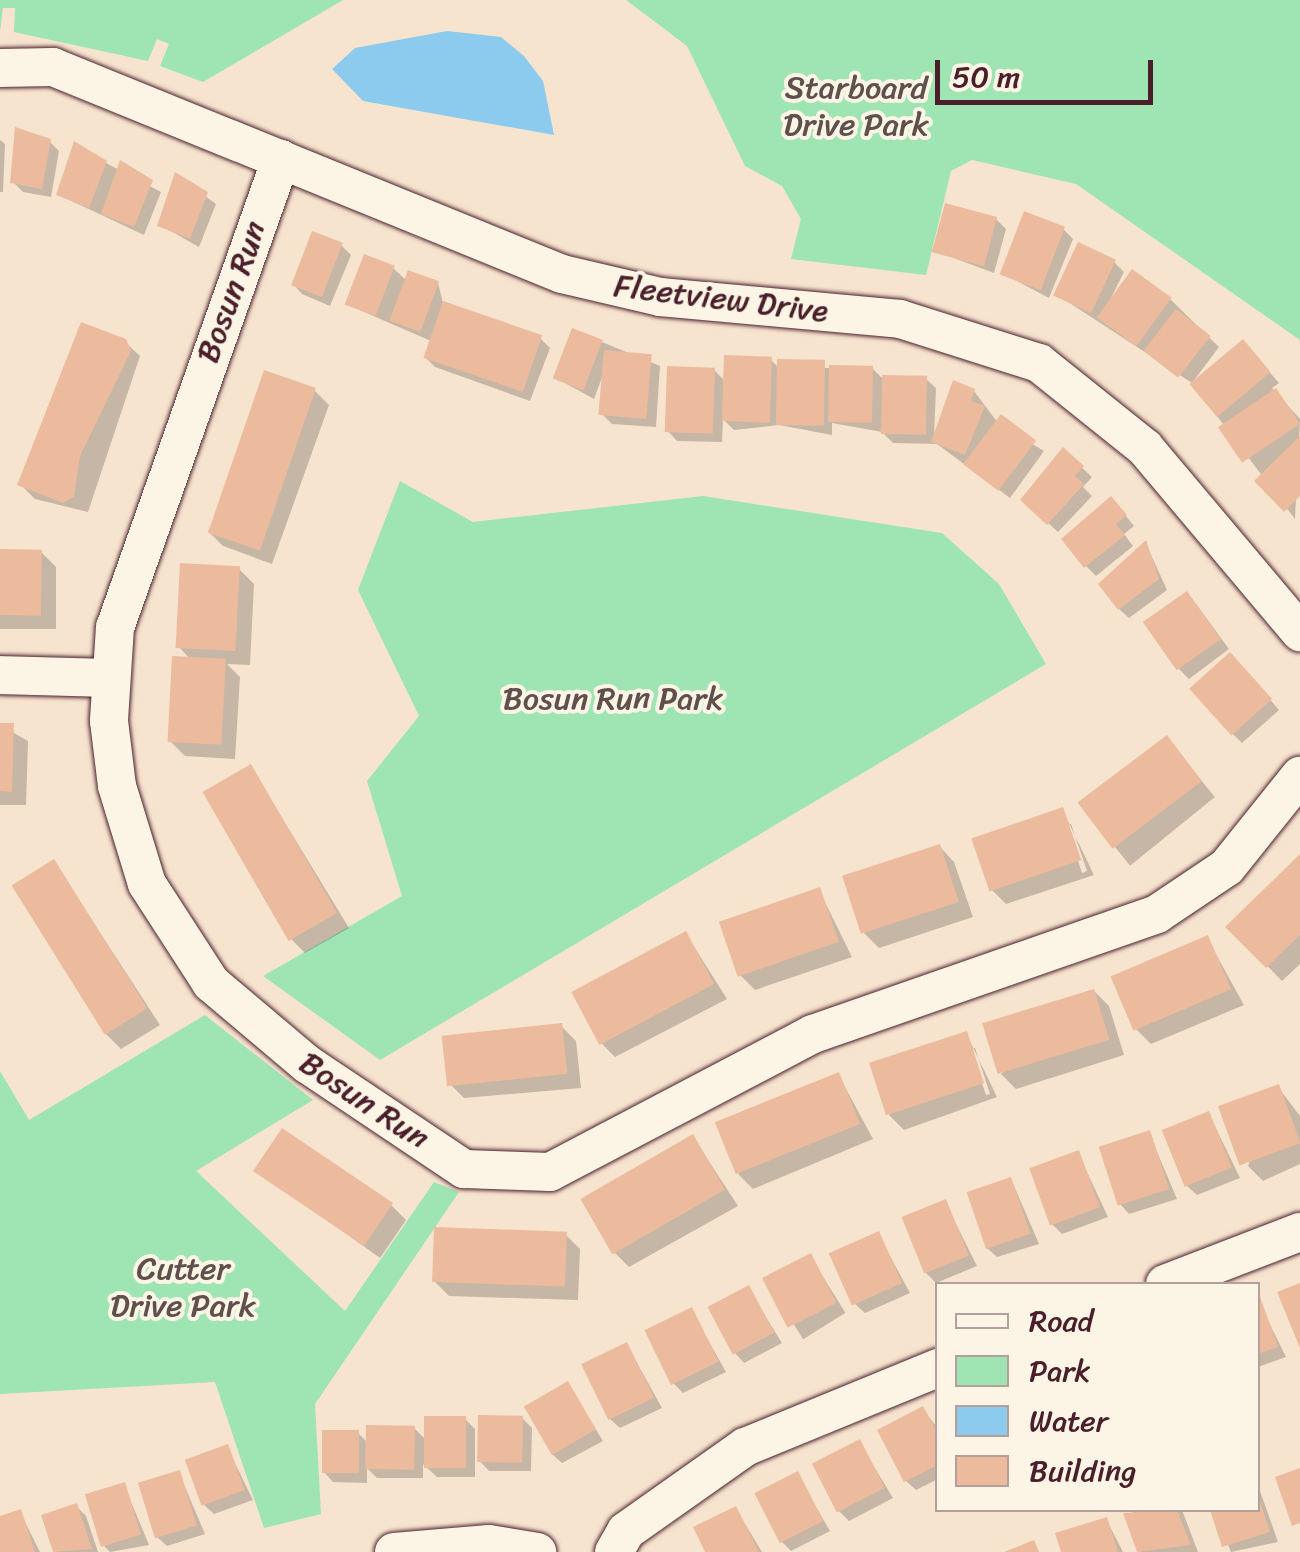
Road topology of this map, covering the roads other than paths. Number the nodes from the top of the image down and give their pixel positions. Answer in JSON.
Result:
{"nodes":[{"id":1,"x":0,"y":68,"type":"edge"},
{"id":2,"x":281,"y":159,"type":"junction"},
{"id":3,"x":1300,"y":632,"type":"edge"},
{"id":4,"x":0,"y":675,"type":"edge"},
{"id":5,"x":110,"y":678,"type":"junction"},
{"id":6,"x":1300,"y":776,"type":"edge"},
{"id":7,"x":1300,"y":1232,"type":"edge"},
{"id":8,"x":1170,"y":1282,"type":"edge"},
{"id":9,"x":935,"y":1369,"type":"edge"},
{"id":10,"x":394,"y":1552,"type":"edge"},
{"id":11,"x":538,"y":1552,"type":"edge"},
{"id":12,"x":614,"y":1552,"type":"edge"}],
"edges":[{"from":1,"to":2,"type":"street","name":"Fleetview Drive"},
{"from":2,"to":3,"type":"street","name":"Fleetview Drive"},
{"from":2,"to":5,"type":"street","name":"Bosun Run"},
{"from":4,"to":5,"type":"street"},
{"from":5,"to":6,"type":"street","name":"Bosun Run"},
{"from":7,"to":8,"type":"street"},
{"from":9,"to":12,"type":"street"},
{"from":10,"to":11,"type":"street"}]}
